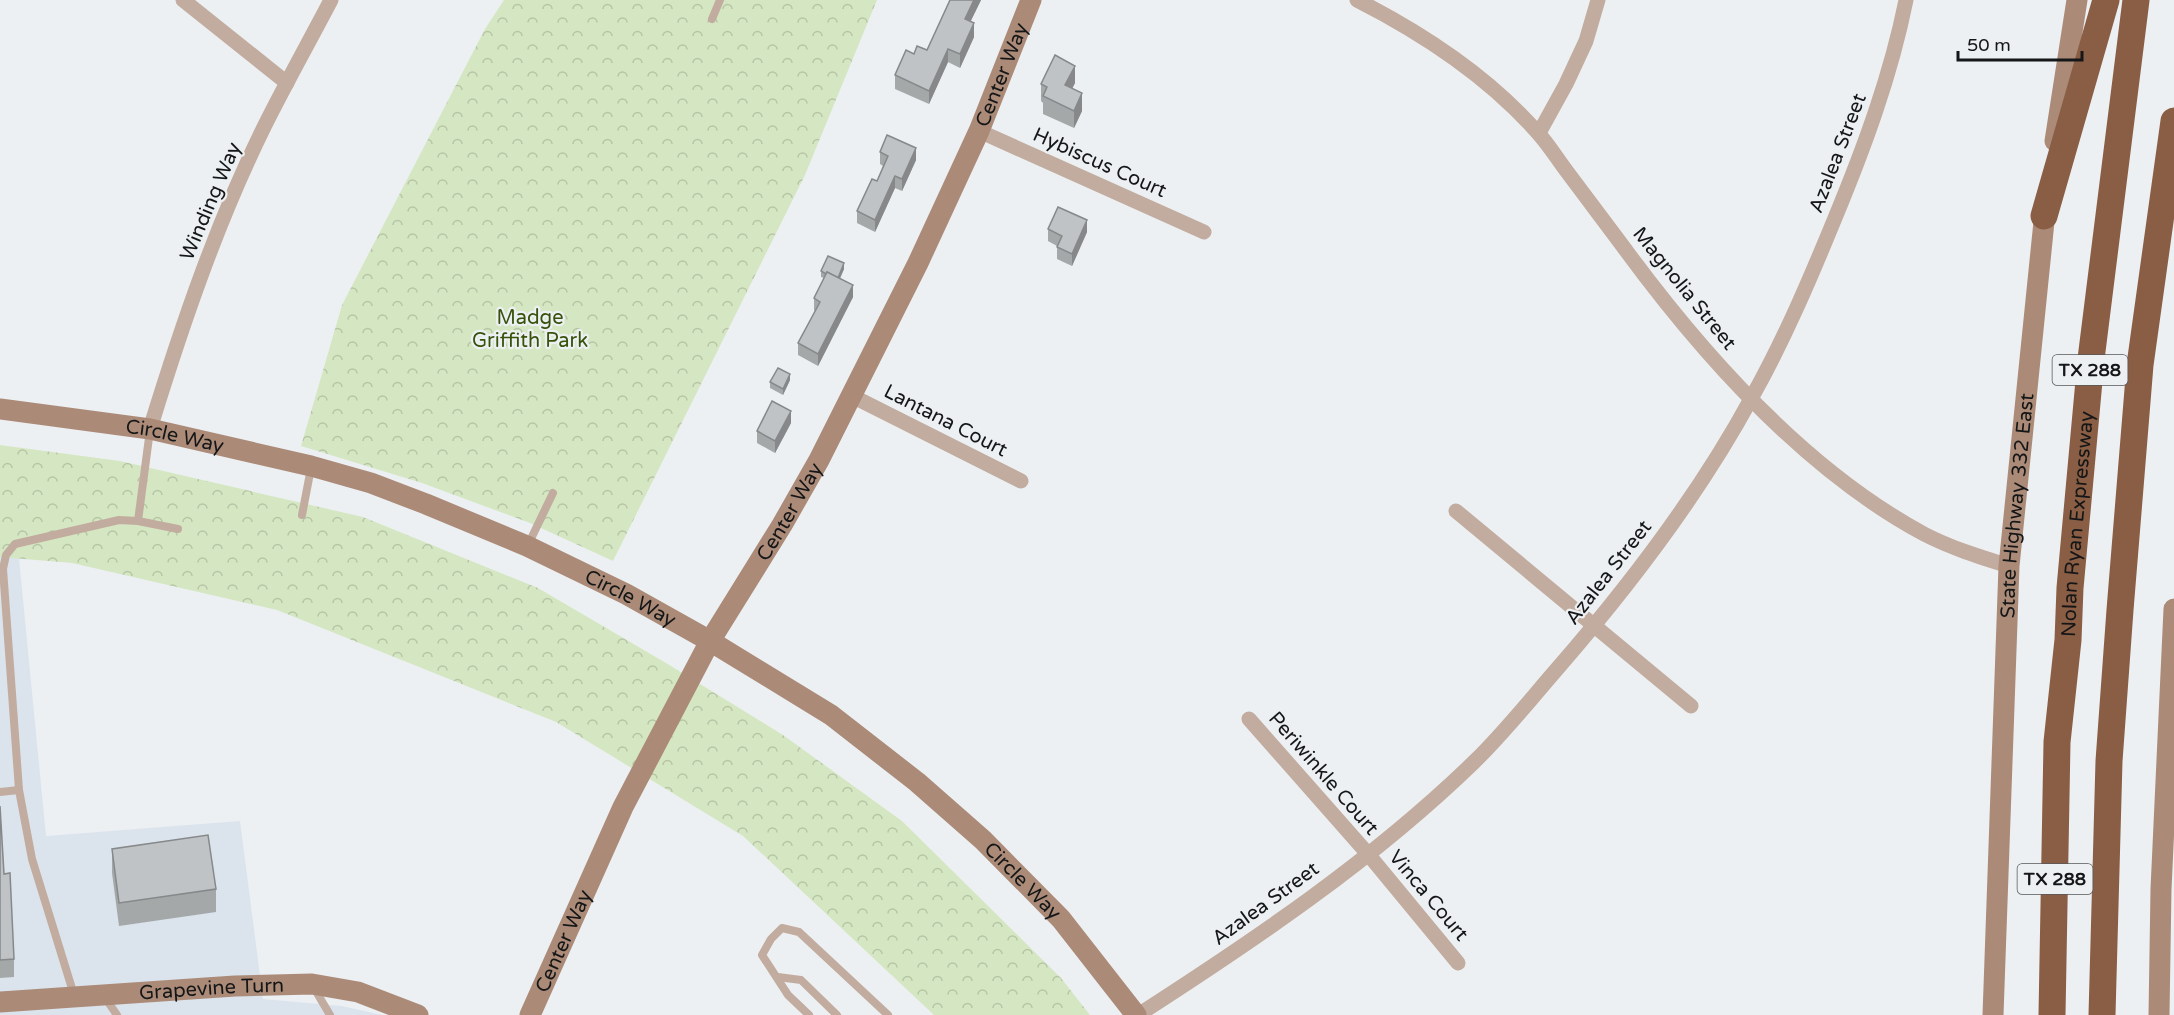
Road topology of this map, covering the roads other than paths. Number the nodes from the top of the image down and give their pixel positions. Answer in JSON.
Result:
{"nodes":[{"id":1,"x":183,"y":0,"type":"edge"},
{"id":2,"x":331,"y":0,"type":"edge"},
{"id":3,"x":720,"y":0,"type":"edge"},
{"id":4,"x":1031,"y":0,"type":"edge"},
{"id":5,"x":1357,"y":0,"type":"edge"},
{"id":6,"x":1598,"y":0,"type":"edge"},
{"id":7,"x":2077,"y":0,"type":"edge"},
{"id":8,"x":2106,"y":0,"type":"edge"},
{"id":9,"x":2136,"y":0,"type":"edge"},
{"id":10,"x":1905,"y":5,"type":"edge"},
{"id":11,"x":712,"y":19,"type":"dead end"},
{"id":12,"x":287,"y":83,"type":"junction"},
{"id":13,"x":2174,"y":121,"type":"edge"},
{"id":14,"x":979,"y":131,"type":"junction"},
{"id":15,"x":1539,"y":133,"type":"junction"},
{"id":16,"x":2044,"y":216,"type":"junction"},
{"id":17,"x":1204,"y":231,"type":"dead end"},
{"id":18,"x":852,"y":396,"type":"junction"},
{"id":19,"x":1752,"y":399,"type":"junction"},
{"id":20,"x":0,"y":409,"type":"edge"},
{"id":21,"x":150,"y":429,"type":"junction"},
{"id":22,"x":311,"y":466,"type":"junction"},
{"id":23,"x":1021,"y":481,"type":"dead end"},
{"id":24,"x":553,"y":493,"type":"dead end"},
{"id":25,"x":1456,"y":511,"type":"dead end"},
{"id":26,"x":302,"y":515,"type":"dead end"},
{"id":27,"x":138,"y":521,"type":"junction"},
{"id":28,"x":178,"y":529,"type":"dead end"},
{"id":29,"x":527,"y":546,"type":"junction"},
{"id":30,"x":2008,"y":566,"type":"junction"},
{"id":31,"x":2,"y":598,"type":"edge"},
{"id":32,"x":2174,"y":609,"type":"edge"},
{"id":33,"x":1595,"y":625,"type":"junction"},
{"id":34,"x":2173,"y":640,"type":"edge"},
{"id":35,"x":710,"y":641,"type":"junction"},
{"id":36,"x":1691,"y":706,"type":"dead end"},
{"id":37,"x":1249,"y":719,"type":"dead end"},
{"id":38,"x":19,"y":790,"type":"junction"},
{"id":39,"x":0,"y":792,"type":"edge"},
{"id":40,"x":1368,"y":854,"type":"junction"},
{"id":41,"x":1458,"y":963,"type":"dead end"},
{"id":42,"x":778,"y":977,"type":"junction"},
{"id":43,"x":312,"y":984,"type":"junction"},
{"id":44,"x":103,"y":995,"type":"junction"},
{"id":45,"x":74,"y":997,"type":"junction"},
{"id":46,"x":0,"y":1002,"type":"edge"},
{"id":47,"x":1994,"y":1011,"type":"edge"},
{"id":48,"x":117,"y":1015,"type":"edge"},
{"id":49,"x":330,"y":1015,"type":"edge"},
{"id":50,"x":418,"y":1015,"type":"edge"},
{"id":51,"x":530,"y":1015,"type":"edge"},
{"id":52,"x":809,"y":1015,"type":"edge"},
{"id":53,"x":837,"y":1015,"type":"edge"},
{"id":54,"x":888,"y":1015,"type":"edge"},
{"id":55,"x":1137,"y":1015,"type":"edge"},
{"id":56,"x":2052,"y":1015,"type":"edge"},
{"id":57,"x":2102,"y":1015,"type":"edge"},
{"id":58,"x":2158,"y":1015,"type":"edge"}],
"edges":[{"from":1,"to":12,"type":"street"},
{"from":2,"to":12,"type":"street","name":"Winding Way"},
{"from":3,"to":11,"type":"lane"},
{"from":4,"to":14,"type":"street","name":"Center Way"},
{"from":5,"to":15,"type":"street","name":"Magnolia Street"},
{"from":6,"to":15,"type":"street"},
{"from":7,"to":16,"type":"street","name":"State Highway 332 East"},
{"from":8,"to":16,"type":"highway"},
{"from":9,"to":56,"type":"highway","name":"Nolan Ryan Expressway","number":"TX 288"},
{"from":10,"to":19,"type":"street","name":"Azalea Street"},
{"from":12,"to":21,"type":"street","name":"Winding Way"},
{"from":13,"to":57,"type":"highway","number":"TX 288"},
{"from":14,"to":17,"type":"street","name":"Hybiscus Court"},
{"from":14,"to":18,"type":"street","name":"Center Way"},
{"from":15,"to":19,"type":"street","name":"Magnolia Street"},
{"from":16,"to":30,"type":"street","name":"State Highway 332 East"},
{"from":18,"to":23,"type":"street","name":"Lantana Court"},
{"from":18,"to":35,"type":"street","name":"Center Way"},
{"from":19,"to":30,"type":"street","name":"Magnolia Street"},
{"from":19,"to":33,"type":"street","name":"Azalea Street"},
{"from":20,"to":21,"type":"street","name":"Circle Way"},
{"from":21,"to":22,"type":"street","name":"Circle Way"},
{"from":21,"to":27,"type":"lane"},
{"from":22,"to":26,"type":"lane"},
{"from":22,"to":29,"type":"street","name":"Circle Way"},
{"from":24,"to":29,"type":"lane"},
{"from":25,"to":33,"type":"street"},
{"from":27,"to":28,"type":"lane"},
{"from":27,"to":31,"type":"lane"},
{"from":29,"to":35,"type":"street","name":"Circle Way"},
{"from":30,"to":47,"type":"street","name":"State Highway 332 East"},
{"from":31,"to":38,"type":"lane"},
{"from":32,"to":34,"type":"street"},
{"from":33,"to":36,"type":"street"},
{"from":33,"to":40,"type":"street","name":"Azalea Street"},
{"from":34,"to":58,"type":"street"},
{"from":35,"to":51,"type":"street","name":"Center Way"},
{"from":35,"to":55,"type":"street","name":"Circle Way"},
{"from":37,"to":40,"type":"street","name":"Periwinkle Court"},
{"from":38,"to":39,"type":"lane"},
{"from":38,"to":45,"type":"lane"},
{"from":40,"to":41,"type":"street","name":"Vinca Court"},
{"from":40,"to":55,"type":"street","name":"Azalea Street"},
{"from":42,"to":52,"type":"lane"},
{"from":42,"to":53,"type":"lane"},
{"from":42,"to":54,"type":"lane"},
{"from":43,"to":44,"type":"street","name":"Grapevine Turn"},
{"from":43,"to":49,"type":"lane"},
{"from":43,"to":50,"type":"street","name":"Grapevine Turn"},
{"from":44,"to":45,"type":"street","name":"Grapevine Turn"},
{"from":44,"to":48,"type":"lane"},
{"from":45,"to":46,"type":"street","name":"Grapevine Turn"}]}
